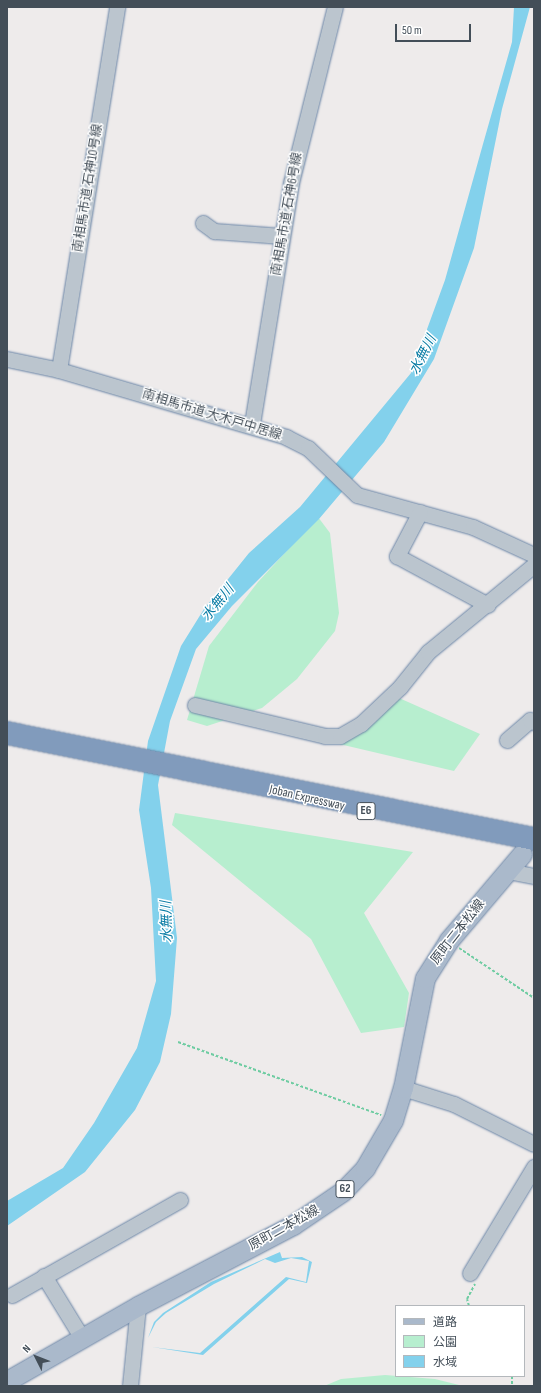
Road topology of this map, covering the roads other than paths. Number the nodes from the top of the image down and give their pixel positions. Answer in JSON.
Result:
{"nodes":[{"id":1,"x":116,"y":7,"type":"edge"},
{"id":2,"x":335,"y":7,"type":"edge"},
{"id":3,"x":203,"y":223,"type":"dead end"},
{"id":4,"x":282,"y":236,"type":"junction"},
{"id":5,"x":7,"y":359,"type":"edge"},
{"id":6,"x":59,"y":370,"type":"junction"},
{"id":7,"x":252,"y":424,"type":"junction"},
{"id":8,"x":420,"y":512,"type":"junction"},
{"id":9,"x":534,"y":555,"type":"edge"},
{"id":10,"x":534,"y":565,"type":"edge"},
{"id":11,"x":488,"y":605,"type":"junction"},
{"id":12,"x":196,"y":705,"type":"dead end"},
{"id":13,"x":534,"y":722,"type":"edge"},
{"id":14,"x":7,"y":733,"type":"edge"},
{"id":15,"x":507,"y":740,"type":"dead end"},
{"id":16,"x":530,"y":847,"type":"edge"},
{"id":17,"x":508,"y":871,"type":"junction"},
{"id":18,"x":534,"y":876,"type":"edge"},
{"id":19,"x":403,"y":1088,"type":"junction"},
{"id":20,"x":534,"y":1144,"type":"edge"},
{"id":21,"x":534,"y":1168,"type":"edge"},
{"id":22,"x":180,"y":1200,"type":"dead end"},
{"id":23,"x":470,"y":1273,"type":"road end"},
{"id":24,"x":44,"y":1276,"type":"junction"},
{"id":25,"x":12,"y":1295,"type":"dead end"},
{"id":26,"x":138,"y":1306,"type":"junction"},
{"id":27,"x":82,"y":1338,"type":"junction"},
{"id":28,"x":7,"y":1381,"type":"edge"},
{"id":29,"x":130,"y":1386,"type":"edge"}],
"edges":[{"from":1,"to":6,"type":"street","name":"南相馬市道 石神10号線"},
{"from":2,"to":4,"type":"street","name":"南相馬市道 石神6号線"},
{"from":3,"to":4,"type":"street"},
{"from":4,"to":7,"type":"street","name":"南相馬市道 石神6号線"},
{"from":5,"to":6,"type":"street","name":"南相馬市道 大木戸中居線"},
{"from":6,"to":7,"type":"street","name":"南相馬市道 大木戸中居線"},
{"from":7,"to":8,"type":"street","name":"南相馬市道 大木戸中居線"},
{"from":8,"to":9,"type":"street","name":"南相馬市道 大木戸中居線"},
{"from":8,"to":11,"type":"street"},
{"from":10,"to":11,"type":"street"},
{"from":11,"to":12,"type":"street"},
{"from":13,"to":15,"type":"street"},
{"from":14,"to":16,"type":"highway","name":"Joban Expressway","number":"E6"},
{"from":16,"to":17,"type":"main road","name":"原町二本松線","number":"62"},
{"from":17,"to":18,"type":"street"},
{"from":17,"to":19,"type":"main road","name":"原町二本松線","number":"62"},
{"from":19,"to":20,"type":"street"},
{"from":19,"to":26,"type":"main road","name":"原町二本松線","number":"62"},
{"from":21,"to":23,"type":"street"},
{"from":22,"to":24,"type":"street"},
{"from":24,"to":25,"type":"street"},
{"from":24,"to":27,"type":"street"},
{"from":26,"to":27,"type":"main road","name":"原町二本松線","number":"62"},
{"from":26,"to":29,"type":"street"},
{"from":27,"to":28,"type":"main road","name":"原町二本松線","number":"62"}]}
